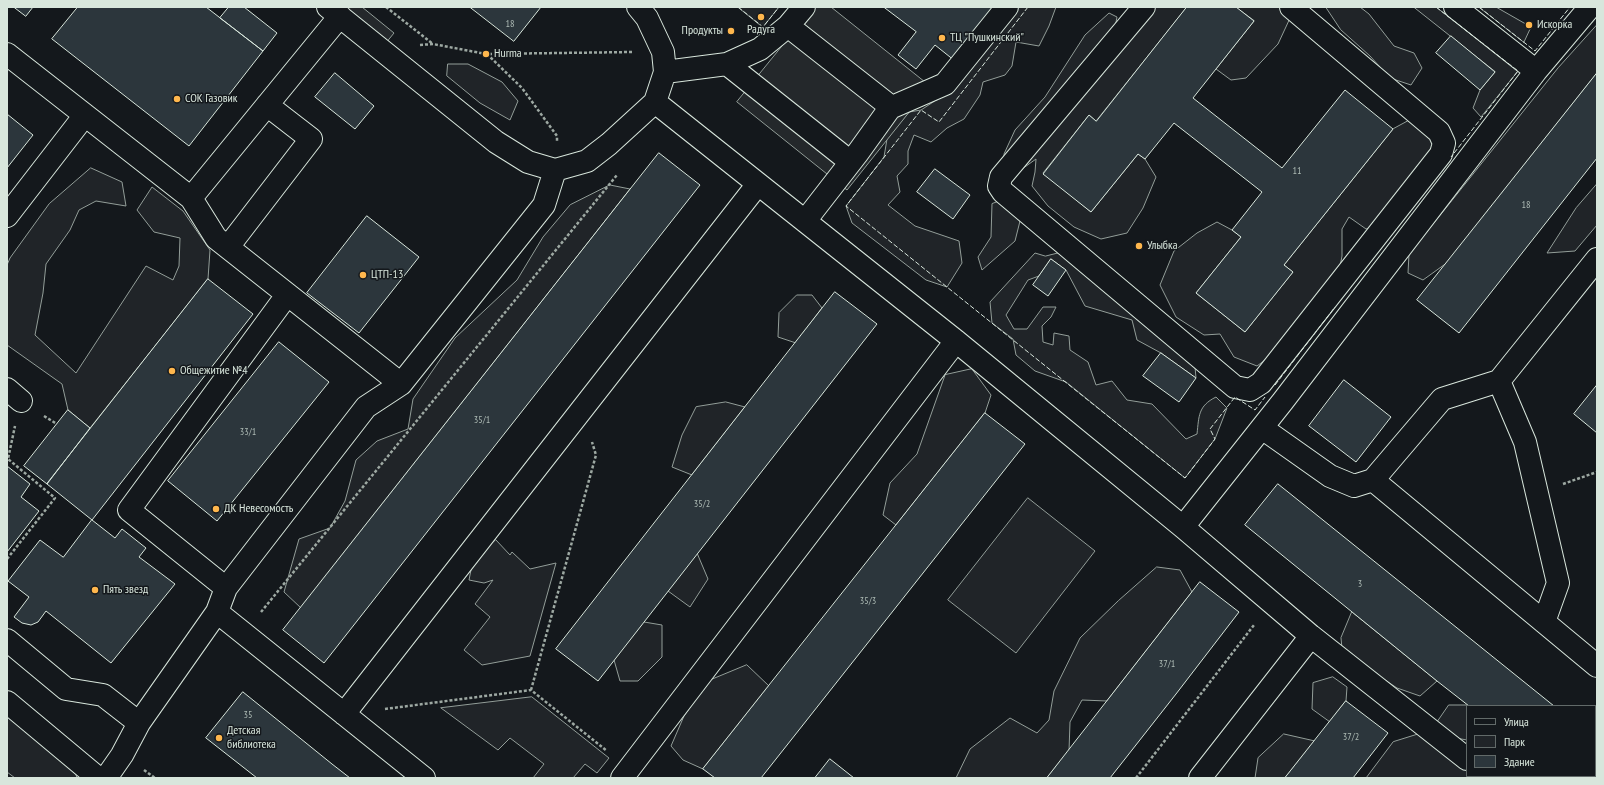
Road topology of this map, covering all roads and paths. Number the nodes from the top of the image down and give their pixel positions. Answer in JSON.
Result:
{"nodes":[{"id":1,"x":386,"y":7,"type":"edge"},
{"id":2,"x":638,"y":7,"type":"edge"},
{"id":3,"x":804,"y":7,"type":"edge"},
{"id":4,"x":1007,"y":7,"type":"edge"},
{"id":5,"x":1144,"y":7,"type":"edge"},
{"id":6,"x":1290,"y":7,"type":"edge"},
{"id":7,"x":1455,"y":7,"type":"edge"},
{"id":8,"x":1590,"y":7,"type":"edge"},
{"id":9,"x":334,"y":12,"type":"edge"},
{"id":10,"x":788,"y":26,"type":"junction"},
{"id":11,"x":7,"y":54,"type":"edge"},
{"id":12,"x":486,"y":54,"type":"junction"},
{"id":13,"x":664,"y":62,"type":"junction"},
{"id":14,"x":727,"y":64,"type":"junction"},
{"id":15,"x":1536,"y":71,"type":"junction"},
{"id":16,"x":655,"y":102,"type":"junction"},
{"id":17,"x":267,"y":105,"type":"junction"},
{"id":18,"x":890,"y":108,"type":"junction"},
{"id":19,"x":85,"y":115,"type":"junction"},
{"id":20,"x":857,"y":154,"type":"junction"},
{"id":21,"x":555,"y":170,"type":"junction"},
{"id":22,"x":621,"y":170,"type":"dead end"},
{"id":23,"x":758,"y":184,"type":"junction"},
{"id":24,"x":191,"y":198,"type":"junction"},
{"id":25,"x":7,"y":216,"type":"edge"},
{"id":26,"x":805,"y":221,"type":"junction"},
{"id":27,"x":228,"y":247,"type":"junction"},
{"id":28,"x":1597,"y":259,"type":"edge"},
{"id":29,"x":287,"y":294,"type":"junction"},
{"id":30,"x":956,"y":342,"type":"junction"},
{"id":31,"x":1499,"y":381,"type":"junction"},
{"id":32,"x":1261,"y":383,"type":"junction"},
{"id":33,"x":401,"y":384,"type":"junction"},
{"id":34,"x":14,"y":395,"type":"edge"},
{"id":35,"x":1283,"y":401,"type":"junction"},
{"id":36,"x":583,"y":409,"type":"junction"},
{"id":37,"x":1262,"y":428,"type":"junction"},
{"id":38,"x":1597,"y":472,"type":"edge"},
{"id":39,"x":1373,"y":480,"type":"junction"},
{"id":40,"x":1537,"y":493,"type":"junction"},
{"id":41,"x":1183,"y":527,"type":"junction"},
{"id":42,"x":7,"y":559,"type":"edge"},
{"id":43,"x":226,"y":588,"type":"junction"},
{"id":44,"x":1271,"y":603,"type":"junction"},
{"id":45,"x":217,"y":612,"type":"junction"},
{"id":46,"x":1544,"y":622,"type":"junction"},
{"id":47,"x":244,"y":633,"type":"junction"},
{"id":48,"x":1311,"y":636,"type":"junction"},
{"id":49,"x":7,"y":640,"type":"edge"},
{"id":50,"x":1597,"y":666,"type":"edge"},
{"id":51,"x":531,"y":690,"type":"junction"},
{"id":52,"x":7,"y":702,"type":"edge"},
{"id":53,"x":344,"y":714,"type":"junction"},
{"id":54,"x":139,"y":724,"type":"junction"},
{"id":55,"x":1466,"y":758,"type":"edge"},
{"id":56,"x":625,"y":773,"type":"edge"},
{"id":57,"x":98,"y":778,"type":"edge"},
{"id":58,"x":106,"y":778,"type":"edge"},
{"id":59,"x":424,"y":778,"type":"edge"},
{"id":60,"x":1136,"y":778,"type":"edge"},
{"id":61,"x":1200,"y":778,"type":"edge"}],
"edges":[{"from":1,"to":12,"type":"path"},
{"from":2,"to":13,"type":"lane"},
{"from":3,"to":10,"type":"lane"},
{"from":4,"to":18,"type":"lane"},
{"from":5,"to":32,"type":"lane"},
{"from":6,"to":32,"type":"lane"},
{"from":7,"to":15,"type":"lane"},
{"from":8,"to":15,"type":"lane"},
{"from":9,"to":17,"type":"lane"},
{"from":9,"to":21,"type":"lane"},
{"from":10,"to":14,"type":"lane"},
{"from":10,"to":18,"type":"lane"},
{"from":11,"to":19,"type":"lane"},
{"from":12,"to":13,"type":"path"},
{"from":12,"to":21,"type":"path"},
{"from":13,"to":14,"type":"lane"},
{"from":13,"to":16,"type":"lane"},
{"from":14,"to":20,"type":"lane"},
{"from":15,"to":35,"type":"lane"},
{"from":16,"to":21,"type":"lane"},
{"from":16,"to":23,"type":"lane"},
{"from":17,"to":24,"type":"lane"},
{"from":17,"to":27,"type":"lane"},
{"from":18,"to":20,"type":"lane"},
{"from":19,"to":24,"type":"lane"},
{"from":19,"to":25,"type":"lane"},
{"from":20,"to":26,"type":"lane"},
{"from":21,"to":33,"type":"lane"},
{"from":22,"to":47,"type":"path"},
{"from":23,"to":26,"type":"lane"},
{"from":23,"to":36,"type":"lane"},
{"from":24,"to":27,"type":"lane"},
{"from":26,"to":30,"type":"lane"},
{"from":27,"to":29,"type":"lane"},
{"from":28,"to":31,"type":"lane"},
{"from":29,"to":33,"type":"lane"},
{"from":29,"to":43,"type":"lane"},
{"from":30,"to":41,"type":"lane"},
{"from":30,"to":56,"type":"lane"},
{"from":31,"to":39,"type":"lane"},
{"from":31,"to":40,"type":"lane"},
{"from":32,"to":35,"type":"lane"},
{"from":33,"to":43,"type":"lane"},
{"from":34,"to":42,"type":"path"},
{"from":35,"to":37,"type":"lane"},
{"from":36,"to":51,"type":"path"},
{"from":36,"to":53,"type":"lane"},
{"from":37,"to":39,"type":"lane"},
{"from":37,"to":41,"type":"lane"},
{"from":38,"to":40,"type":"path"},
{"from":39,"to":46,"type":"lane"},
{"from":40,"to":46,"type":"lane"},
{"from":41,"to":44,"type":"lane"},
{"from":43,"to":45,"type":"lane"},
{"from":44,"to":48,"type":"lane"},
{"from":44,"to":60,"type":"path"},
{"from":45,"to":47,"type":"lane"},
{"from":45,"to":54,"type":"lane"},
{"from":46,"to":50,"type":"lane"},
{"from":47,"to":53,"type":"lane"},
{"from":48,"to":55,"type":"lane"},
{"from":48,"to":61,"type":"lane"},
{"from":49,"to":54,"type":"lane"},
{"from":51,"to":53,"type":"path"},
{"from":51,"to":56,"type":"path"},
{"from":52,"to":57,"type":"lane"},
{"from":53,"to":59,"type":"lane"},
{"from":54,"to":58,"type":"lane"}]}
